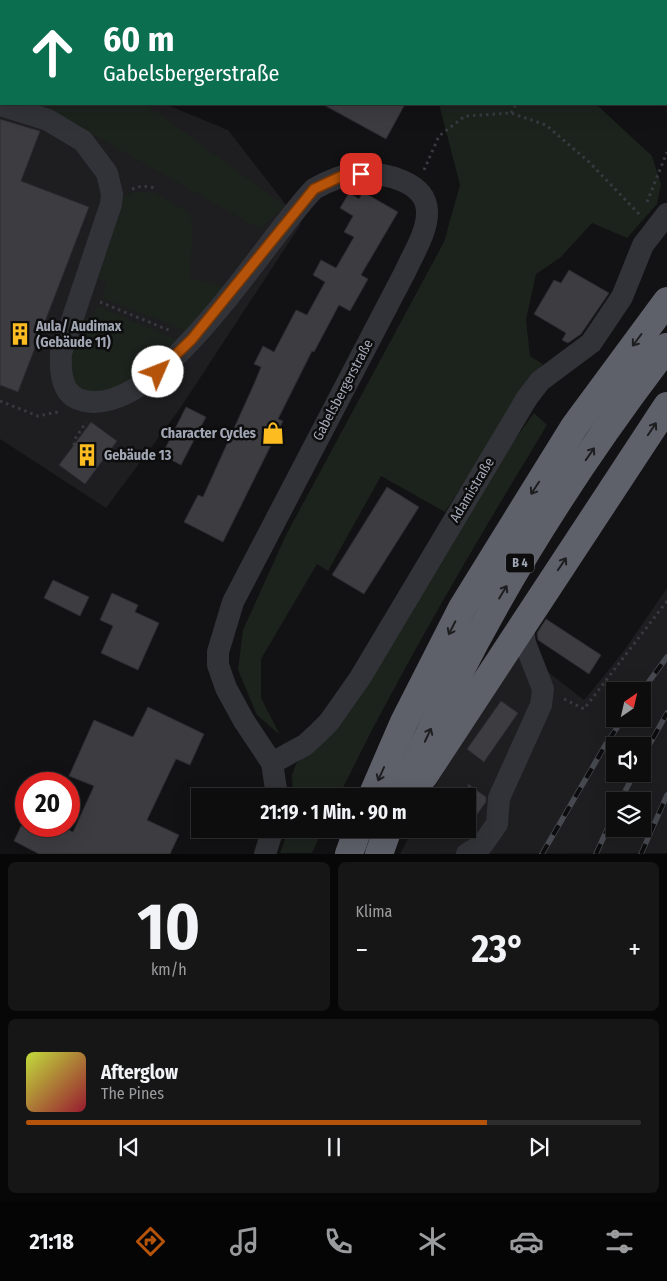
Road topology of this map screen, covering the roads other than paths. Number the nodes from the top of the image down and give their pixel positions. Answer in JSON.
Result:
{"nodes":[{"id":1,"x":0,"y":105,"type":"edge"},
{"id":2,"x":654,"y":220,"type":"edge"},
{"id":3,"x":667,"y":302,"type":"edge"},
{"id":4,"x":667,"y":347,"type":"edge"},
{"id":5,"x":667,"y":406,"type":"edge"},
{"id":6,"x":522,"y":623,"type":"junction"},
{"id":7,"x":489,"y":676,"type":"junction"},
{"id":8,"x":540,"y":680,"type":"junction"},
{"id":9,"x":272,"y":762,"type":"junction"},
{"id":10,"x":276,"y":788,"type":"edge"},
{"id":11,"x":375,"y":788,"type":"edge"},
{"id":12,"x":405,"y":788,"type":"edge"},
{"id":13,"x":416,"y":788,"type":"edge"},
{"id":14,"x":270,"y":838,"type":"edge"},
{"id":15,"x":355,"y":838,"type":"edge"},
{"id":16,"x":265,"y":854,"type":"edge"},
{"id":17,"x":349,"y":854,"type":"edge"},
{"id":18,"x":467,"y":854,"type":"edge"}],
"edges":[{"from":1,"to":9,"type":"street","name":"Gabelsbergerstraße"},
{"from":2,"to":9,"type":"street","name":"Adamistraße"},
{"from":3,"to":11,"type":"highway","number":"B 4","one_way":true},
{"from":12,"to":4,"type":"highway","number":"B 4","one_way":true},
{"from":6,"to":5,"type":"highway","one_way":true},
{"from":6,"to":7,"type":"highway"},
{"from":6,"to":8,"type":"street"},
{"from":7,"to":8,"type":"street"},
{"from":7,"to":13,"type":"highway"},
{"from":8,"to":18,"type":"street"},
{"from":9,"to":10,"type":"street"},
{"from":14,"to":16,"type":"street"},
{"from":15,"to":17,"type":"highway"}]}
